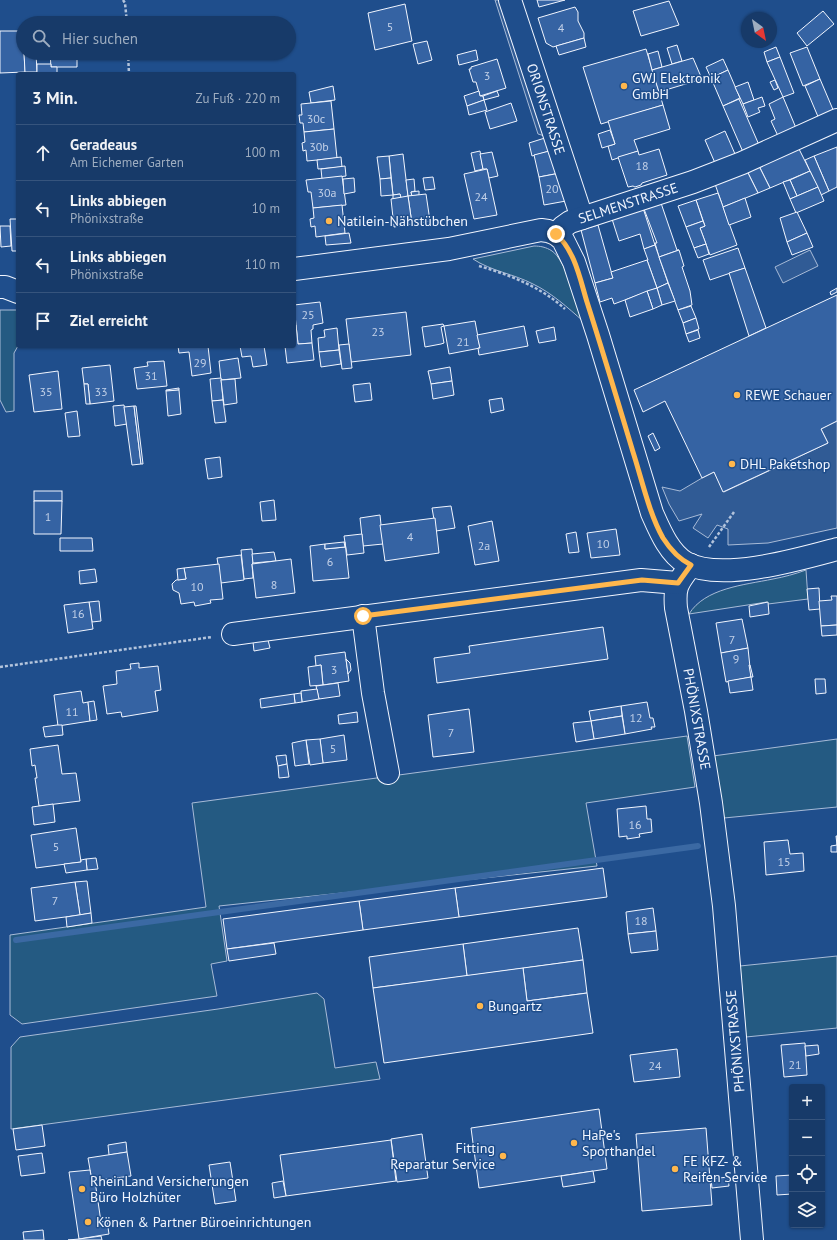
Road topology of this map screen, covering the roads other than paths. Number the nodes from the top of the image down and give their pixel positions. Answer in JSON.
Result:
{"nodes":[{"id":1,"x":510,"y":0,"type":"edge"},
{"id":2,"x":837,"y":120,"type":"edge"},
{"id":3,"x":582,"y":218,"type":"junction"},
{"id":4,"x":556,"y":234,"type":"junction"},
{"id":5,"x":296,"y":269,"type":"edge"},
{"id":6,"x":0,"y":286,"type":"edge"},
{"id":7,"x":16,"y":291,"type":"edge"},
{"id":8,"x":16,"y":297,"type":"edge"},
{"id":9,"x":0,"y":301,"type":"edge"},
{"id":10,"x":837,"y":550,"type":"edge"},
{"id":11,"x":691,"y":565,"type":"junction"},
{"id":12,"x":678,"y":583,"type":"junction"},
{"id":13,"x":363,"y":616,"type":"junction"},
{"id":14,"x":233,"y":634,"type":"road end"},
{"id":15,"x":388,"y":773,"type":"dead end"},
{"id":16,"x":752,"y":1240,"type":"edge"}],
"edges":[{"from":1,"to":3,"type":"street","name":"ORIONSTRASSE"},
{"from":2,"to":3,"type":"street","name":"SELMENSTRASSE"},
{"from":3,"to":4,"type":"street","name":"SELMENSTRASSE"},
{"from":4,"to":5,"type":"street"},
{"from":4,"to":11,"type":"street"},
{"from":6,"to":7,"type":"street"},
{"from":8,"to":9,"type":"street"},
{"from":10,"to":11,"type":"street"},
{"from":11,"to":12,"type":"street","name":"PHÖNIXSTRASSE"},
{"from":12,"to":13,"type":"street"},
{"from":12,"to":16,"type":"street","name":"PHÖNIXSTRASSE"},
{"from":13,"to":14,"type":"street"},
{"from":13,"to":15,"type":"street"}]}
